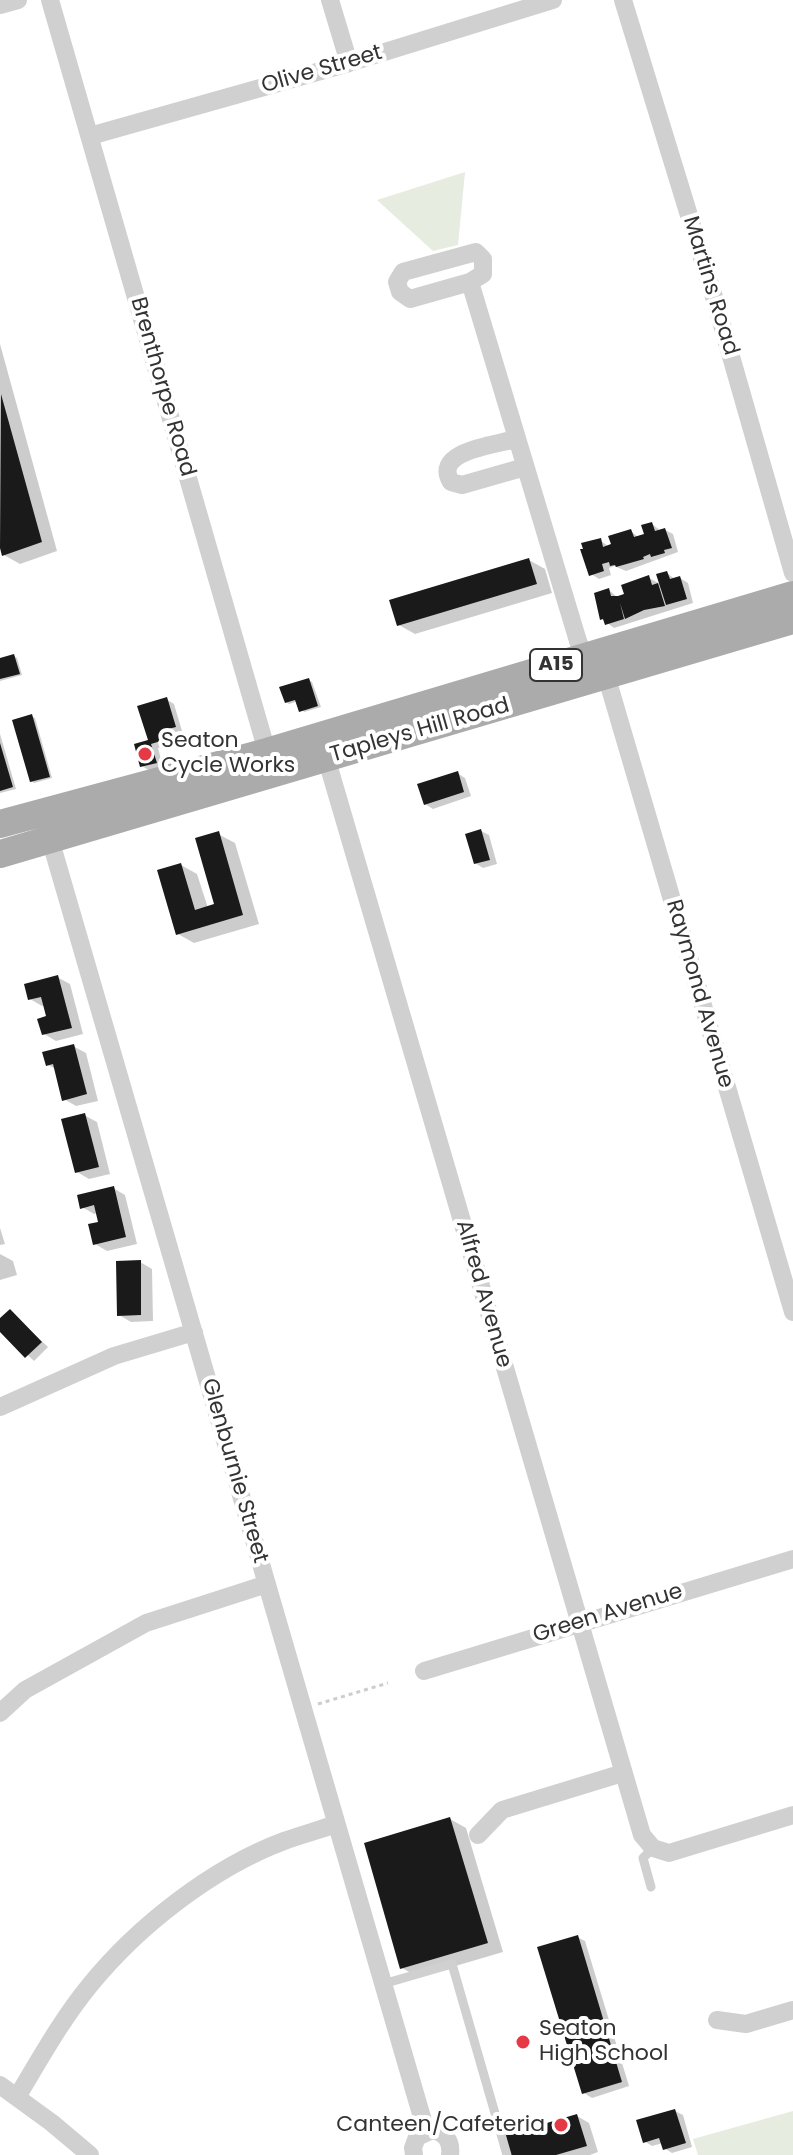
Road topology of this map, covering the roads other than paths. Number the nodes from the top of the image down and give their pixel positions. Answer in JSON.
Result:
{"nodes":[{"id":1,"x":18,"y":0,"type":"edge"},
{"id":2,"x":50,"y":0,"type":"edge"},
{"id":3,"x":330,"y":0,"type":"edge"},
{"id":4,"x":553,"y":0,"type":"edge"},
{"id":5,"x":623,"y":0,"type":"edge"},
{"id":6,"x":0,"y":5,"type":"edge"},
{"id":7,"x":349,"y":63,"type":"junction"},
{"id":8,"x":90,"y":136,"type":"junction"},
{"id":9,"x":470,"y":282,"type":"dead end"},
{"id":10,"x":516,"y":439,"type":"junction"},
{"id":11,"x":525,"y":467,"type":"junction"},
{"id":12,"x":793,"y":573,"type":"edge"},
{"id":13,"x":793,"y":595,"type":"edge"},
{"id":14,"x":793,"y":620,"type":"edge"},
{"id":15,"x":584,"y":657,"type":"junction"},
{"id":16,"x":606,"y":675,"type":"junction"},
{"id":17,"x":323,"y":747,"type":"junction"},
{"id":18,"x":270,"y":763,"type":"junction"},
{"id":19,"x":42,"y":812,"type":"junction"},
{"id":20,"x":0,"y":824,"type":"edge"},
{"id":21,"x":51,"y":840,"type":"junction"},
{"id":22,"x":0,"y":854,"type":"edge"},
{"id":23,"x":793,"y":1312,"type":"edge"},
{"id":24,"x":194,"y":1332,"type":"junction"},
{"id":25,"x":0,"y":1407,"type":"edge"},
{"id":26,"x":793,"y":1559,"type":"edge"},
{"id":27,"x":267,"y":1584,"type":"junction"},
{"id":28,"x":579,"y":1622,"type":"junction"},
{"id":29,"x":424,"y":1671,"type":"dead end"},
{"id":30,"x":0,"y":1713,"type":"edge"},
{"id":31,"x":623,"y":1773,"type":"junction"},
{"id":32,"x":793,"y":1815,"type":"edge"},
{"id":33,"x":336,"y":1824,"type":"junction"},
{"id":34,"x":478,"y":1835,"type":"dead end"},
{"id":35,"x":653,"y":1848,"type":"junction"},
{"id":36,"x":651,"y":1887,"type":"dead end"},
{"id":37,"x":383,"y":1984,"type":"junction"},
{"id":38,"x":793,"y":2010,"type":"edge"},
{"id":39,"x":717,"y":2020,"type":"dead end"},
{"id":40,"x":0,"y":2085,"type":"edge"},
{"id":41,"x":17,"y":2097,"type":"junction"},
{"id":42,"x":426,"y":2131,"type":"junction"},
{"id":43,"x":412,"y":2154,"type":"edge"},
{"id":44,"x":90,"y":2155,"type":"edge"},
{"id":45,"x":450,"y":2155,"type":"edge"},
{"id":46,"x":507,"y":2155,"type":"edge"}],
"edges":[{"from":1,"to":6,"type":"street"},
{"from":2,"to":8,"type":"street","name":"Brenthorpe Road"},
{"from":3,"to":7,"type":"street"},
{"from":4,"to":7,"type":"street","name":"Olive Street"},
{"from":5,"to":12,"type":"street","name":"Martins Road"},
{"from":7,"to":8,"type":"street","name":"Olive Street"},
{"from":8,"to":18,"type":"street","name":"Brenthorpe Road"},
{"from":9,"to":10,"type":"street"},
{"from":10,"to":11,"type":"street"},
{"from":10,"to":11,"type":"street"},
{"from":11,"to":15,"type":"street"},
{"from":13,"to":15,"type":"main road","name":"Tapleys Hill Road","number":"A15"},
{"from":14,"to":16,"type":"main road","name":"Tapleys Hill Road","number":"A15"},
{"from":15,"to":16,"type":"street"},
{"from":15,"to":17,"type":"main road","name":"Tapleys Hill Road","number":"A15"},
{"from":16,"to":17,"type":"main road","name":"Tapleys Hill Road","number":"A15"},
{"from":16,"to":23,"type":"street","name":"Raymond Avenue"},
{"from":17,"to":18,"type":"main road","name":"Tapleys Hill Road","number":"A15"},
{"from":17,"to":28,"type":"street","name":"Alfred Avenue"},
{"from":18,"to":19,"type":"main road","name":"Tapleys Hill Road","number":"A15"},
{"from":18,"to":21,"type":"main road","name":"Tapleys Hill Road","number":"A15"},
{"from":19,"to":20,"type":"main road","name":"Tapleys Hill Road","number":"A15"},
{"from":19,"to":21,"type":"street","name":"Glenburnie Street"},
{"from":21,"to":22,"type":"main road","name":"Tapleys Hill Road","number":"A15"},
{"from":21,"to":24,"type":"street","name":"Glenburnie Street"},
{"from":24,"to":25,"type":"street"},
{"from":24,"to":27,"type":"street","name":"Glenburnie Street"},
{"from":26,"to":28,"type":"street","name":"Green Avenue"},
{"from":27,"to":30,"type":"street"},
{"from":27,"to":33,"type":"street","name":"Glenburnie Street"},
{"from":28,"to":29,"type":"street","name":"Green Avenue"},
{"from":28,"to":31,"type":"street","name":"Alfred Avenue"},
{"from":31,"to":34,"type":"street"},
{"from":31,"to":35,"type":"street","name":"Alfred Avenue"},
{"from":32,"to":35,"type":"street"},
{"from":33,"to":37,"type":"street","name":"Glenburnie Street"},
{"from":33,"to":41,"type":"street"},
{"from":35,"to":36,"type":"lane"},
{"from":37,"to":42,"type":"street","name":"Glenburnie Street"},
{"from":37,"to":46,"type":"lane"},
{"from":38,"to":39,"type":"street"},
{"from":40,"to":41,"type":"street"},
{"from":41,"to":44,"type":"street"},
{"from":42,"to":43,"type":"street"},
{"from":42,"to":45,"type":"street"}]}
